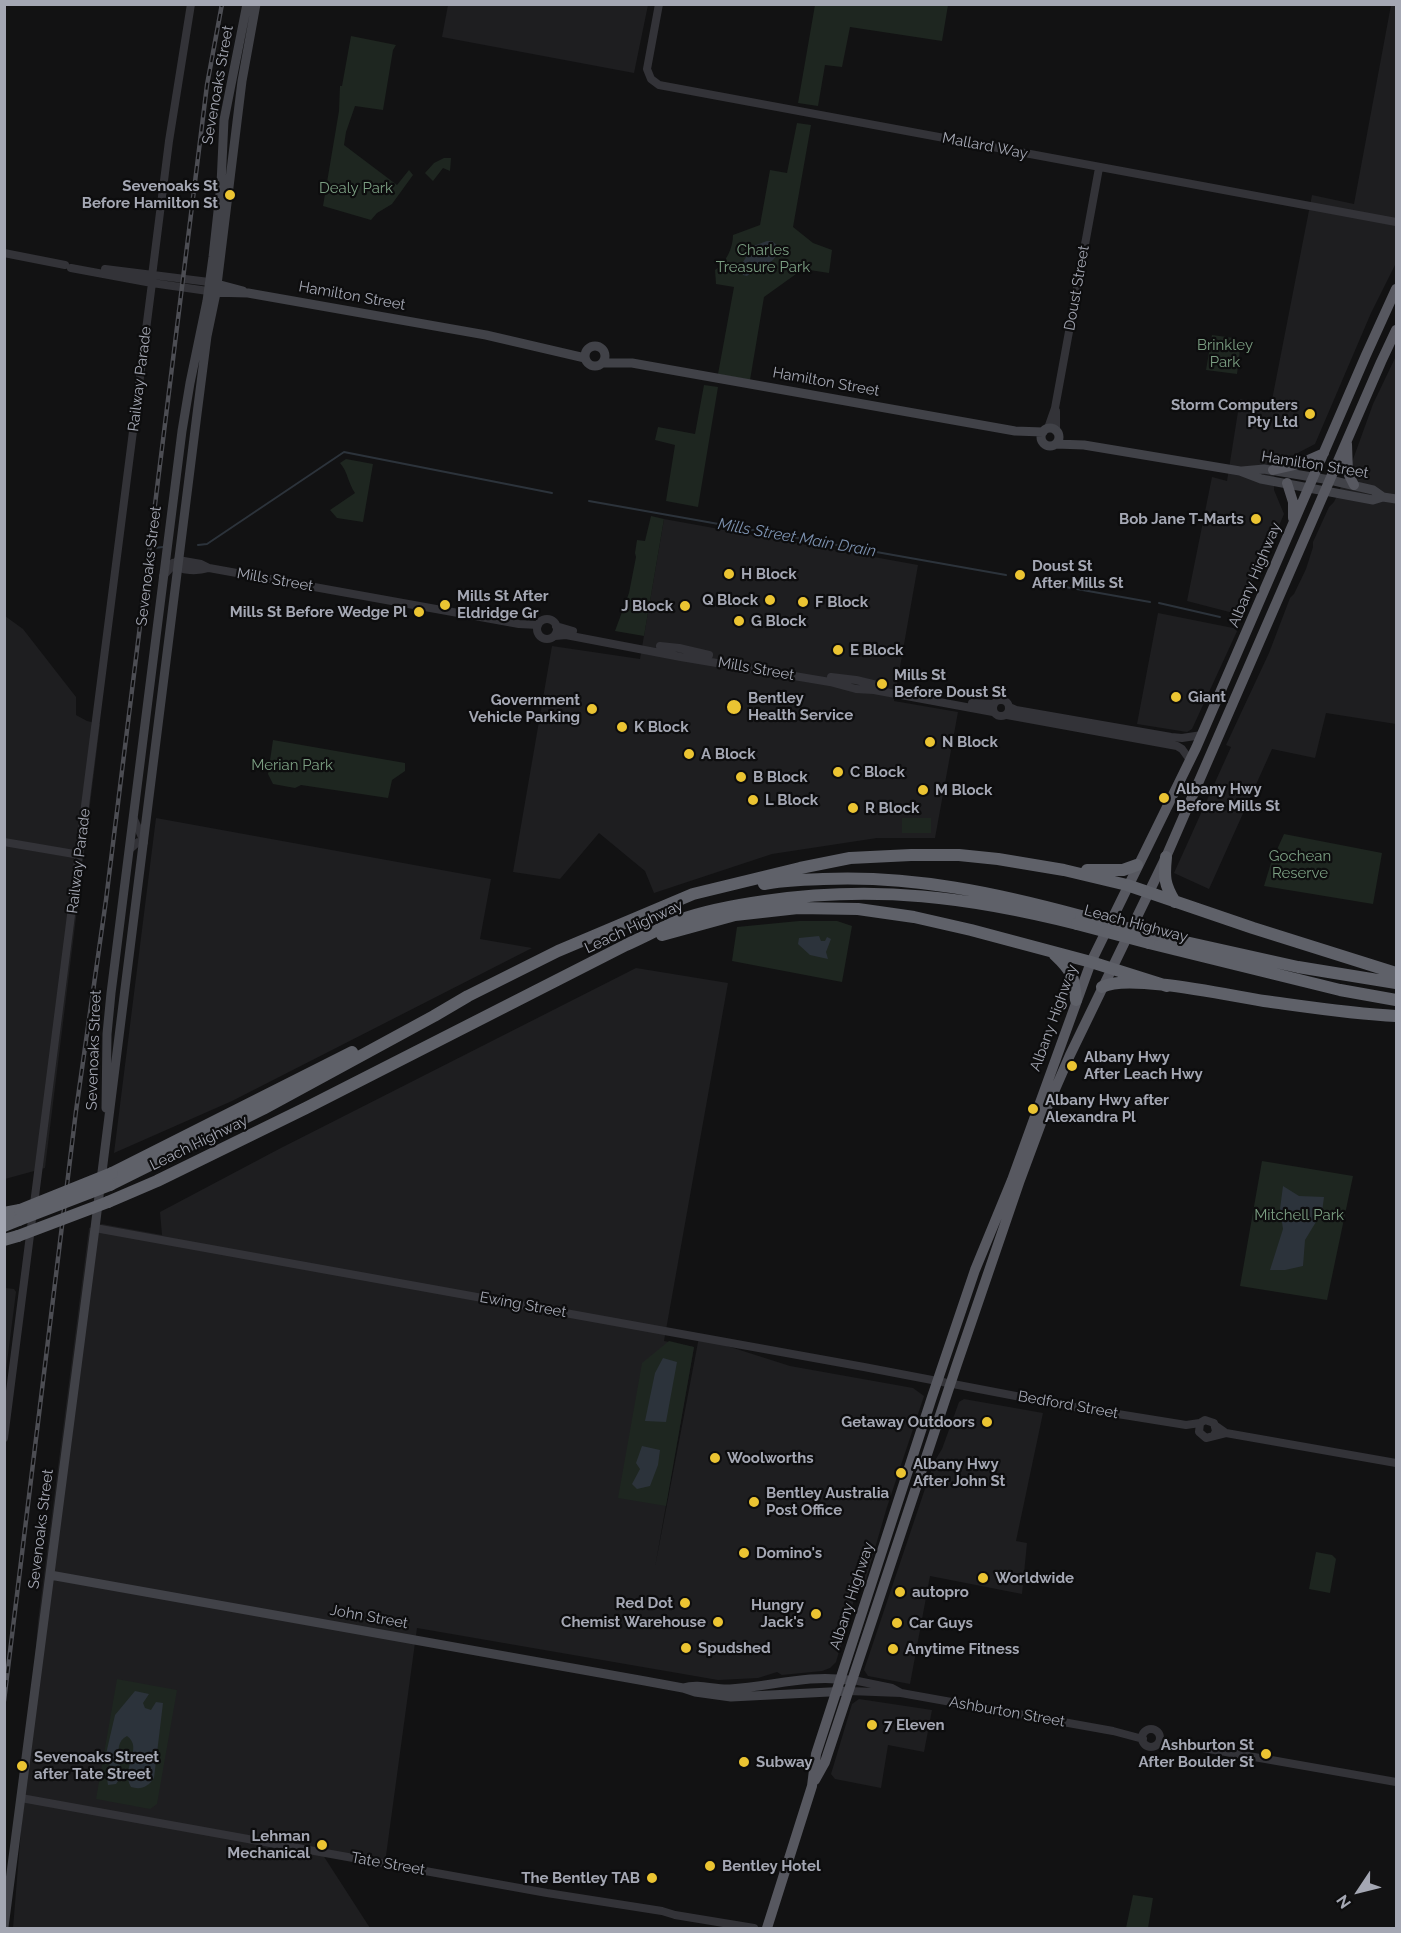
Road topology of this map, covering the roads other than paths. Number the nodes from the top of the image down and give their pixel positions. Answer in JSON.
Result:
{"nodes":[{"id":1,"x":247,"y":4,"type":"edge"},
{"id":2,"x":256,"y":4,"type":"edge"},
{"id":3,"x":659,"y":4,"type":"edge"},
{"id":4,"x":189,"y":5,"type":"edge"},
{"id":5,"x":1100,"y":168,"type":"junction"},
{"id":6,"x":1396,"y":222,"type":"edge"},
{"id":7,"x":4,"y":253,"type":"edge"},
{"id":8,"x":152,"y":280,"type":"junction"},
{"id":9,"x":213,"y":288,"type":"junction"},
{"id":10,"x":1396,"y":289,"type":"edge"},
{"id":11,"x":1396,"y":330,"type":"edge"},
{"id":12,"x":605,"y":352,"type":"junction"},
{"id":13,"x":586,"y":353,"type":"junction"},
{"id":14,"x":603,"y":363,"type":"junction"},
{"id":15,"x":632,"y":363,"type":"junction"},
{"id":16,"x":1049,"y":433,"type":"junction"},
{"id":17,"x":1347,"y":440,"type":"junction"},
{"id":18,"x":1056,"y":444,"type":"junction"},
{"id":19,"x":1084,"y":445,"type":"junction"},
{"id":20,"x":1324,"y":453,"type":"junction"},
{"id":21,"x":1240,"y":471,"type":"junction"},
{"id":22,"x":1272,"y":471,"type":"junction"},
{"id":23,"x":1330,"y":480,"type":"junction"},
{"id":24,"x":1311,"y":482,"type":"junction"},
{"id":25,"x":1287,"y":483,"type":"junction"},
{"id":26,"x":1354,"y":485,"type":"junction"},
{"id":27,"x":1325,"y":491,"type":"junction"},
{"id":28,"x":1383,"y":497,"type":"junction"},
{"id":29,"x":1396,"y":499,"type":"edge"},
{"id":30,"x":1293,"y":525,"type":"junction"},
{"id":31,"x":166,"y":549,"type":"junction"},
{"id":32,"x":176,"y":563,"type":"junction"},
{"id":33,"x":162,"y":577,"type":"junction"},
{"id":34,"x":538,"y":628,"type":"junction"},
{"id":35,"x":555,"y":631,"type":"junction"},
{"id":36,"x":994,"y":708,"type":"junction"},
{"id":37,"x":1008,"y":711,"type":"junction"},
{"id":38,"x":1202,"y":735,"type":"junction"},
{"id":39,"x":1190,"y":760,"type":"junction"},
{"id":40,"x":133,"y":818,"type":"junction"},
{"id":41,"x":4,"y":842,"type":"edge"},
{"id":42,"x":144,"y":842,"type":"junction"},
{"id":43,"x":130,"y":849,"type":"junction"},
{"id":44,"x":80,"y":855,"type":"junction"},
{"id":45,"x":1166,"y":857,"type":"junction"},
{"id":46,"x":1137,"y":865,"type":"junction"},
{"id":47,"x":1065,"y":870,"type":"junction"},
{"id":48,"x":1127,"y":885,"type":"junction"},
{"id":49,"x":1149,"y":893,"type":"junction"},
{"id":50,"x":1175,"y":902,"type":"junction"},
{"id":51,"x":660,"y":906,"type":"junction"},
{"id":52,"x":1079,"y":920,"type":"junction"},
{"id":53,"x":1152,"y":939,"type":"junction"},
{"id":54,"x":626,"y":945,"type":"junction"},
{"id":55,"x":558,"y":951,"type":"junction"},
{"id":56,"x":1052,"y":953,"type":"junction"},
{"id":57,"x":1091,"y":962,"type":"junction"},
{"id":58,"x":1111,"y":969,"type":"junction"},
{"id":59,"x":1396,"y":973,"type":"edge"},
{"id":60,"x":1396,"y":983,"type":"edge"},
{"id":61,"x":1167,"y":986,"type":"junction"},
{"id":62,"x":1102,"y":987,"type":"junction"},
{"id":63,"x":1076,"y":1000,"type":"junction"},
{"id":64,"x":1396,"y":1000,"type":"edge"},
{"id":65,"x":1396,"y":1016,"type":"edge"},
{"id":66,"x":227,"y":1127,"type":"junction"},
{"id":67,"x":107,"y":1134,"type":"junction"},
{"id":68,"x":126,"y":1167,"type":"junction"},
{"id":69,"x":111,"y":1179,"type":"junction"},
{"id":70,"x":4,"y":1213,"type":"edge"},
{"id":71,"x":19,"y":1215,"type":"junction"},
{"id":72,"x":4,"y":1226,"type":"edge"},
{"id":73,"x":95,"y":1228,"type":"junction"},
{"id":74,"x":4,"y":1240,"type":"edge"},
{"id":75,"x":937,"y":1382,"type":"junction"},
{"id":76,"x":951,"y":1384,"type":"junction"},
{"id":77,"x":1199,"y":1428,"type":"junction"},
{"id":78,"x":1215,"y":1431,"type":"junction"},
{"id":79,"x":4,"y":1438,"type":"edge"},
{"id":80,"x":1396,"y":1463,"type":"edge"},
{"id":81,"x":50,"y":1575,"type":"junction"},
{"id":82,"x":841,"y":1679,"type":"junction"},
{"id":83,"x":851,"y":1686,"type":"junction"},
{"id":84,"x":683,"y":1688,"type":"junction"},
{"id":85,"x":837,"y":1691,"type":"junction"},
{"id":86,"x":1158,"y":1732,"type":"junction"},
{"id":87,"x":1144,"y":1735,"type":"junction"},
{"id":88,"x":1158,"y":1744,"type":"junction"},
{"id":89,"x":1186,"y":1745,"type":"junction"},
{"id":90,"x":1396,"y":1782,"type":"edge"},
{"id":91,"x":812,"y":1786,"type":"junction"},
{"id":92,"x":21,"y":1798,"type":"junction"},
{"id":93,"x":4,"y":1927,"type":"edge"},
{"id":94,"x":754,"y":1929,"type":"edge"},
{"id":95,"x":767,"y":1929,"type":"edge"}],
"edges":[{"from":1,"to":9,"type":"main road","name":"Sevenoaks Street"},
{"from":2,"to":9,"type":"main road","name":"Sevenoaks Street"},
{"from":3,"to":5,"type":"street","name":"Mallard Way"},
{"from":4,"to":8,"type":"street","name":"Railway Parade"},
{"from":5,"to":6,"type":"street","name":"Mallard Way"},
{"from":5,"to":16,"type":"street","name":"Doust Street"},
{"from":7,"to":8,"type":"street","name":"Hamilton Street"},
{"from":8,"to":9,"type":"street","name":"Hamilton Street"},
{"from":8,"to":44,"type":"street","name":"Railway Parade"},
{"from":9,"to":13,"type":"main road","name":"Hamilton Street"},
{"from":9,"to":31,"type":"main road","name":"Sevenoaks Street"},
{"from":9,"to":32,"type":"main road","name":"Sevenoaks Street"},
{"from":10,"to":20,"type":"highway","name":"Albany Highway"},
{"from":11,"to":17,"type":"highway","name":"Albany Highway"},
{"from":12,"to":13,"type":"main road"},
{"from":12,"to":14,"type":"main road"},
{"from":12,"to":15,"type":"main road","name":"Hamilton Street"},
{"from":13,"to":14,"type":"main road"},
{"from":14,"to":15,"type":"main road","name":"Hamilton Street"},
{"from":15,"to":16,"type":"main road","name":"Hamilton Street"},
{"from":16,"to":18,"type":"main road"},
{"from":16,"to":18,"type":"main road","name":"Hamilton Street"},
{"from":16,"to":19,"type":"main road","name":"Hamilton Street"},
{"from":17,"to":23,"type":"highway","name":"Albany Highway"},
{"from":17,"to":26,"type":"highway"},
{"from":18,"to":19,"type":"main road","name":"Hamilton Street"},
{"from":19,"to":21,"type":"main road","name":"Hamilton Street"},
{"from":20,"to":22,"type":"highway"},
{"from":20,"to":24,"type":"highway","name":"Albany Highway"},
{"from":21,"to":22,"type":"main road","name":"Hamilton Street"},
{"from":21,"to":25,"type":"main road","name":"Hamilton Street"},
{"from":22,"to":24,"type":"main road","name":"Hamilton Street"},
{"from":23,"to":24,"type":"main road","name":"Hamilton Street"},
{"from":23,"to":26,"type":"main road","name":"Hamilton Street"},
{"from":23,"to":27,"type":"highway","name":"Albany Highway"},
{"from":24,"to":25,"type":"main road","name":"Hamilton Street"},
{"from":24,"to":27,"type":"main road","name":"Hamilton Street"},
{"from":24,"to":30,"type":"highway","name":"Albany Highway"},
{"from":25,"to":30,"type":"highway"},
{"from":26,"to":28,"type":"main road","name":"Hamilton Street"},
{"from":27,"to":28,"type":"main road","name":"Hamilton Street"},
{"from":27,"to":45,"type":"highway","name":"Albany Highway"},
{"from":28,"to":29,"type":"main road","name":"Hamilton Street"},
{"from":30,"to":38,"type":"highway","name":"Albany Highway"},
{"from":31,"to":32,"type":"street"},
{"from":31,"to":33,"type":"main road","name":"Sevenoaks Street"},
{"from":32,"to":33,"type":"street"},
{"from":32,"to":34,"type":"street","name":"Mills Street"},
{"from":32,"to":42,"type":"main road","name":"Sevenoaks Street"},
{"from":33,"to":40,"type":"main road","name":"Sevenoaks Street"},
{"from":34,"to":35,"type":"street"},
{"from":34,"to":35,"type":"street"},
{"from":35,"to":36,"type":"street","name":"Mills Street"},
{"from":36,"to":37,"type":"street"},
{"from":36,"to":37,"type":"street"},
{"from":37,"to":38,"type":"street"},
{"from":37,"to":39,"type":"street"},
{"from":38,"to":39,"type":"highway","name":"Albany Highway"},
{"from":39,"to":46,"type":"highway","name":"Albany Highway"},
{"from":40,"to":42,"type":"street"},
{"from":40,"to":43,"type":"main road","name":"Sevenoaks Street"},
{"from":41,"to":44,"type":"street"},
{"from":42,"to":43,"type":"street"},
{"from":42,"to":67,"type":"main road","name":"Sevenoaks Street"},
{"from":43,"to":67,"type":"main road","name":"Sevenoaks Street"},
{"from":44,"to":79,"type":"street","name":"Railway Parade"},
{"from":45,"to":49,"type":"highway","name":"Albany Highway"},
{"from":45,"to":50,"type":"highway"},
{"from":46,"to":47,"type":"highway"},
{"from":46,"to":48,"type":"highway","name":"Albany Highway"},
{"from":47,"to":48,"type":"highway"},
{"from":47,"to":51,"type":"highway"},
{"from":48,"to":49,"type":"highway"},
{"from":48,"to":57,"type":"highway","name":"Albany Highway"},
{"from":49,"to":50,"type":"highway"},
{"from":49,"to":58,"type":"highway","name":"Albany Highway"},
{"from":50,"to":59,"type":"highway"},
{"from":51,"to":52,"type":"highway"},
{"from":51,"to":55,"type":"highway"},
{"from":52,"to":53,"type":"highway","name":"Leach Highway","bridge":true},
{"from":52,"to":54,"type":"highway","name":"Leach Highway"},
{"from":53,"to":60,"type":"highway","name":"Leach Highway"},
{"from":53,"to":64,"type":"highway","name":"Leach Highway"},
{"from":54,"to":56,"type":"highway"},
{"from":54,"to":74,"type":"highway","name":"Leach Highway","bridge":true},
{"from":55,"to":66,"type":"highway"},
{"from":55,"to":68,"type":"highway"},
{"from":56,"to":57,"type":"highway"},
{"from":56,"to":63,"type":"highway"},
{"from":57,"to":58,"type":"highway"},
{"from":57,"to":63,"type":"highway","name":"Albany Highway"},
{"from":58,"to":61,"type":"highway"},
{"from":58,"to":62,"type":"highway","name":"Albany Highway"},
{"from":61,"to":62,"type":"highway"},
{"from":61,"to":65,"type":"highway"},
{"from":62,"to":76,"type":"highway","name":"Albany Highway"},
{"from":63,"to":75,"type":"highway","name":"Albany Highway"},
{"from":66,"to":68,"type":"highway"},
{"from":66,"to":69,"type":"highway"},
{"from":67,"to":73,"type":"main road","name":"Sevenoaks Street"},
{"from":68,"to":69,"type":"highway"},
{"from":69,"to":71,"type":"highway","bridge":true},
{"from":70,"to":71,"type":"highway"},
{"from":71,"to":72,"type":"highway"},
{"from":73,"to":75,"type":"street","name":"Ewing Street"},
{"from":73,"to":81,"type":"main road","name":"Sevenoaks Street"},
{"from":75,"to":76,"type":"street","name":"Ewing Street"},
{"from":75,"to":82,"type":"highway","name":"Albany Highway"},
{"from":76,"to":77,"type":"street","name":"Bedford Street"},
{"from":76,"to":83,"type":"highway","name":"Albany Highway"},
{"from":77,"to":78,"type":"street"},
{"from":77,"to":78,"type":"street"},
{"from":78,"to":80,"type":"street"},
{"from":81,"to":84,"type":"main road","name":"John Street"},
{"from":81,"to":92,"type":"main road","name":"Sevenoaks Street"},
{"from":82,"to":83,"type":"main road","name":"John Street"},
{"from":82,"to":84,"type":"main road","name":"John Street"},
{"from":82,"to":85,"type":"highway","name":"Albany Highway"},
{"from":83,"to":85,"type":"main road","name":"John Street"},
{"from":83,"to":87,"type":"street","name":"Ashburton Street"},
{"from":83,"to":91,"type":"highway","name":"Albany Highway"},
{"from":84,"to":85,"type":"main road","name":"John Street"},
{"from":85,"to":91,"type":"highway","name":"Albany Highway"},
{"from":86,"to":87,"type":"street"},
{"from":86,"to":88,"type":"street"},
{"from":86,"to":89,"type":"street"},
{"from":87,"to":88,"type":"street"},
{"from":88,"to":89,"type":"street"},
{"from":89,"to":90,"type":"street"},
{"from":91,"to":95,"type":"highway","name":"Albany Highway"},
{"from":92,"to":93,"type":"main road","name":"Sevenoaks Street"},
{"from":92,"to":94,"type":"street","name":"Tate Street"}]}
